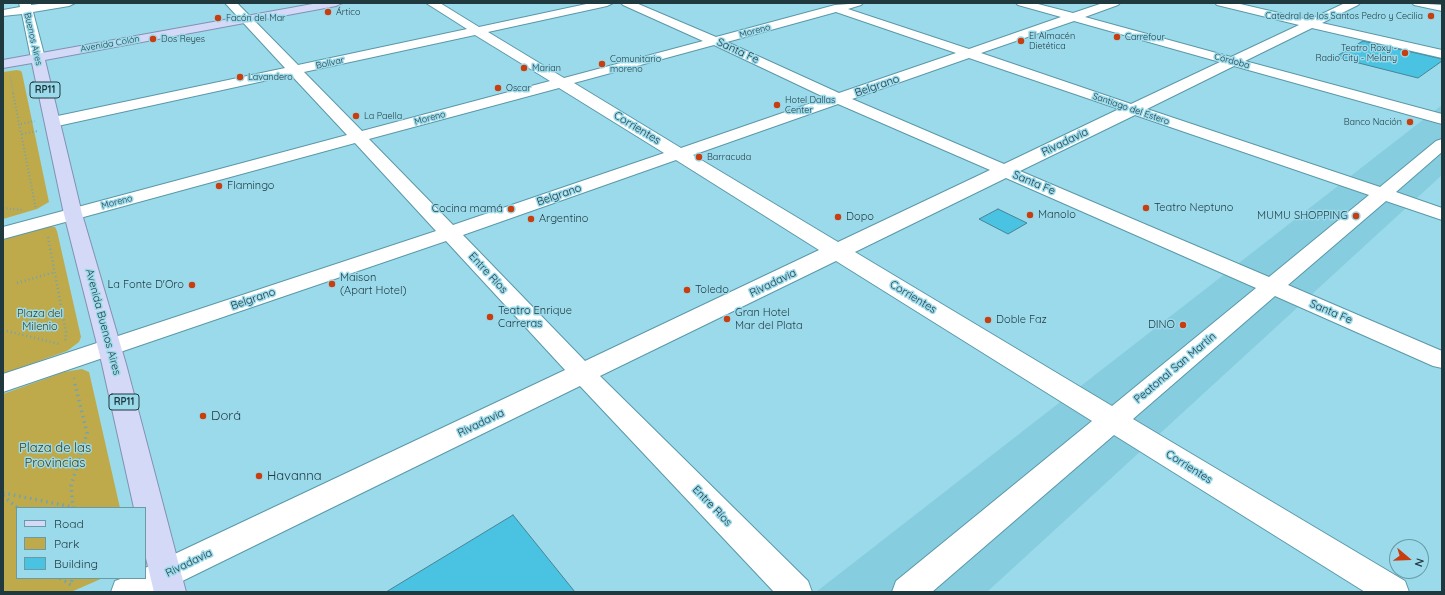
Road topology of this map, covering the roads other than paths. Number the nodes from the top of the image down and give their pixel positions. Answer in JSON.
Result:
{"nodes":[{"id":1,"x":68,"y":3,"type":"edge"},
{"id":2,"x":231,"y":3,"type":"edge"},
{"id":3,"x":336,"y":3,"type":"edge"},
{"id":4,"x":432,"y":3,"type":"edge"},
{"id":5,"x":607,"y":3,"type":"edge"},
{"id":6,"x":627,"y":3,"type":"edge"},
{"id":7,"x":821,"y":3,"type":"edge"},
{"id":8,"x":857,"y":3,"type":"edge"},
{"id":9,"x":1022,"y":3,"type":"edge"},
{"id":10,"x":1114,"y":3,"type":"edge"},
{"id":11,"x":1221,"y":3,"type":"edge"},
{"id":12,"x":1354,"y":3,"type":"edge"},
{"id":13,"x":1418,"y":3,"type":"edge"},
{"id":14,"x":26,"y":6,"type":"edge"},
{"id":15,"x":837,"y":8,"type":"junction"},
{"id":16,"x":1442,"y":8,"type":"edge"},
{"id":17,"x":3,"y":13,"type":"edge"},
{"id":18,"x":1074,"y":17,"type":"junction"},
{"id":19,"x":247,"y":19,"type":"junction"},
{"id":20,"x":1311,"y":24,"type":"junction"},
{"id":21,"x":478,"y":31,"type":"junction"},
{"id":22,"x":715,"y":41,"type":"junction"},
{"id":23,"x":970,"y":54,"type":"junction"},
{"id":24,"x":1442,"y":54,"type":"edge"},
{"id":25,"x":38,"y":58,"type":"junction"},
{"id":26,"x":1233,"y":61,"type":"junction"},
{"id":27,"x":6,"y":68,"type":"edge"},
{"id":28,"x":296,"y":70,"type":"junction"},
{"id":29,"x":562,"y":82,"type":"junction"},
{"id":30,"x":840,"y":99,"type":"junction"},
{"id":31,"x":1134,"y":109,"type":"junction"},
{"id":32,"x":1442,"y":119,"type":"edge"},
{"id":33,"x":53,"y":122,"type":"junction"},
{"id":34,"x":359,"y":137,"type":"junction"},
{"id":35,"x":1442,"y":144,"type":"edge"},
{"id":36,"x":680,"y":154,"type":"junction"},
{"id":37,"x":1006,"y":171,"type":"junction"},
{"id":38,"x":1383,"y":194,"type":"junction"},
{"id":39,"x":73,"y":214,"type":"junction"},
{"id":40,"x":1442,"y":214,"type":"edge"},
{"id":41,"x":3,"y":233,"type":"edge"},
{"id":42,"x":450,"y":233,"type":"junction"},
{"id":43,"x":838,"y":252,"type":"junction"},
{"id":44,"x":1273,"y":286,"type":"junction"},
{"id":45,"x":110,"y":347,"type":"junction"},
{"id":46,"x":1442,"y":360,"type":"edge"},
{"id":47,"x":583,"y":374,"type":"junction"},
{"id":48,"x":3,"y":383,"type":"edge"},
{"id":49,"x":1113,"y":420,"type":"junction"},
{"id":50,"x":168,"y":583,"type":"edge"},
{"id":51,"x":127,"y":592,"type":"edge"},
{"id":52,"x":796,"y":592,"type":"edge"},
{"id":53,"x":908,"y":592,"type":"edge"},
{"id":54,"x":1394,"y":592,"type":"edge"}],
"edges":[{"from":1,"to":14,"type":"street"},
{"from":2,"to":19,"type":"street","name":"Entre Ríos"},
{"from":3,"to":19,"type":"main road","name":"Avenida Colón"},
{"from":4,"to":21,"type":"street","name":"Corrientes"},
{"from":5,"to":21,"type":"street","name":"Bolívar"},
{"from":6,"to":22,"type":"street","name":"Santa Fe"},
{"from":7,"to":15,"type":"street","name":"Santiago del Estero"},
{"from":8,"to":15,"type":"street","name":"Moreno"},
{"from":9,"to":18,"type":"street","name":"Córdoba"},
{"from":10,"to":18,"type":"street","name":"Belgrano"},
{"from":11,"to":20,"type":"street"},
{"from":12,"to":20,"type":"street","name":"Rivadavia"},
{"from":13,"to":16,"type":"street"},
{"from":14,"to":17,"type":"street"},
{"from":14,"to":25,"type":"street","name":"Buenos Aires"},
{"from":15,"to":22,"type":"street","name":"Moreno"},
{"from":15,"to":23,"type":"street","name":"Santiago del Estero"},
{"from":18,"to":23,"type":"street","name":"Belgrano"},
{"from":18,"to":26,"type":"street","name":"Córdoba"},
{"from":19,"to":25,"type":"main road","name":"Avenida Colón"},
{"from":19,"to":28,"type":"street","name":"Entre Ríos"},
{"from":20,"to":24,"type":"street"},
{"from":20,"to":26,"type":"street","name":"Rivadavia"},
{"from":21,"to":28,"type":"street","name":"Bolívar"},
{"from":21,"to":29,"type":"street","name":"Corrientes"},
{"from":22,"to":29,"type":"street","name":"Moreno"},
{"from":22,"to":30,"type":"street","name":"Santa Fe"},
{"from":23,"to":30,"type":"street","name":"Belgrano"},
{"from":23,"to":31,"type":"street","name":"Santiago del Estero"},
{"from":25,"to":27,"type":"main road","name":"Avenida Colón"},
{"from":25,"to":33,"type":"main road","name":"Buenos Aires","number":"RP11"},
{"from":26,"to":31,"type":"street","name":"Rivadavia"},
{"from":26,"to":32,"type":"street","name":"Córdoba"},
{"from":28,"to":33,"type":"street","name":"Bolívar"},
{"from":28,"to":34,"type":"street","name":"Entre Ríos"},
{"from":29,"to":34,"type":"street","name":"Moreno"},
{"from":29,"to":36,"type":"street","name":"Corrientes"},
{"from":30,"to":36,"type":"street","name":"Belgrano"},
{"from":30,"to":37,"type":"street","name":"Santa Fe"},
{"from":31,"to":37,"type":"street","name":"Rivadavia"},
{"from":31,"to":38,"type":"street","name":"Santiago del Estero"},
{"from":33,"to":39,"type":"main road","name":"Avenida Buenos Aires","number":"RP11"},
{"from":34,"to":39,"type":"street","name":"Moreno"},
{"from":34,"to":42,"type":"street","name":"Entre Ríos"},
{"from":35,"to":38,"type":"street","name":"Peatonal San Martín"},
{"from":36,"to":42,"type":"street","name":"Belgrano"},
{"from":36,"to":43,"type":"street","name":"Corrientes"},
{"from":37,"to":43,"type":"street","name":"Rivadavia"},
{"from":37,"to":44,"type":"street","name":"Santa Fe"},
{"from":38,"to":40,"type":"street","name":"Santiago del Estero"},
{"from":38,"to":44,"type":"street","name":"Peatonal San Martín"},
{"from":39,"to":41,"type":"street","name":"Moreno"},
{"from":39,"to":45,"type":"main road","name":"Avenida Buenos Aires","number":"RP11"},
{"from":42,"to":45,"type":"street","name":"Belgrano"},
{"from":42,"to":47,"type":"street","name":"Entre Ríos"},
{"from":43,"to":47,"type":"street","name":"Rivadavia"},
{"from":43,"to":49,"type":"street","name":"Corrientes"},
{"from":44,"to":46,"type":"street","name":"Santa Fe"},
{"from":44,"to":49,"type":"street","name":"Peatonal San Martín"},
{"from":45,"to":48,"type":"street","name":"Belgrano"},
{"from":45,"to":50,"type":"main road","name":"Avenida Buenos Aires","number":"RP11"},
{"from":47,"to":50,"type":"street","name":"Rivadavia"},
{"from":47,"to":52,"type":"street","name":"Entre Ríos"},
{"from":49,"to":53,"type":"street","name":"Peatonal San Martín"},
{"from":49,"to":54,"type":"street","name":"Corrientes"},
{"from":50,"to":51,"type":"street","name":"Rivadavia"}]}
